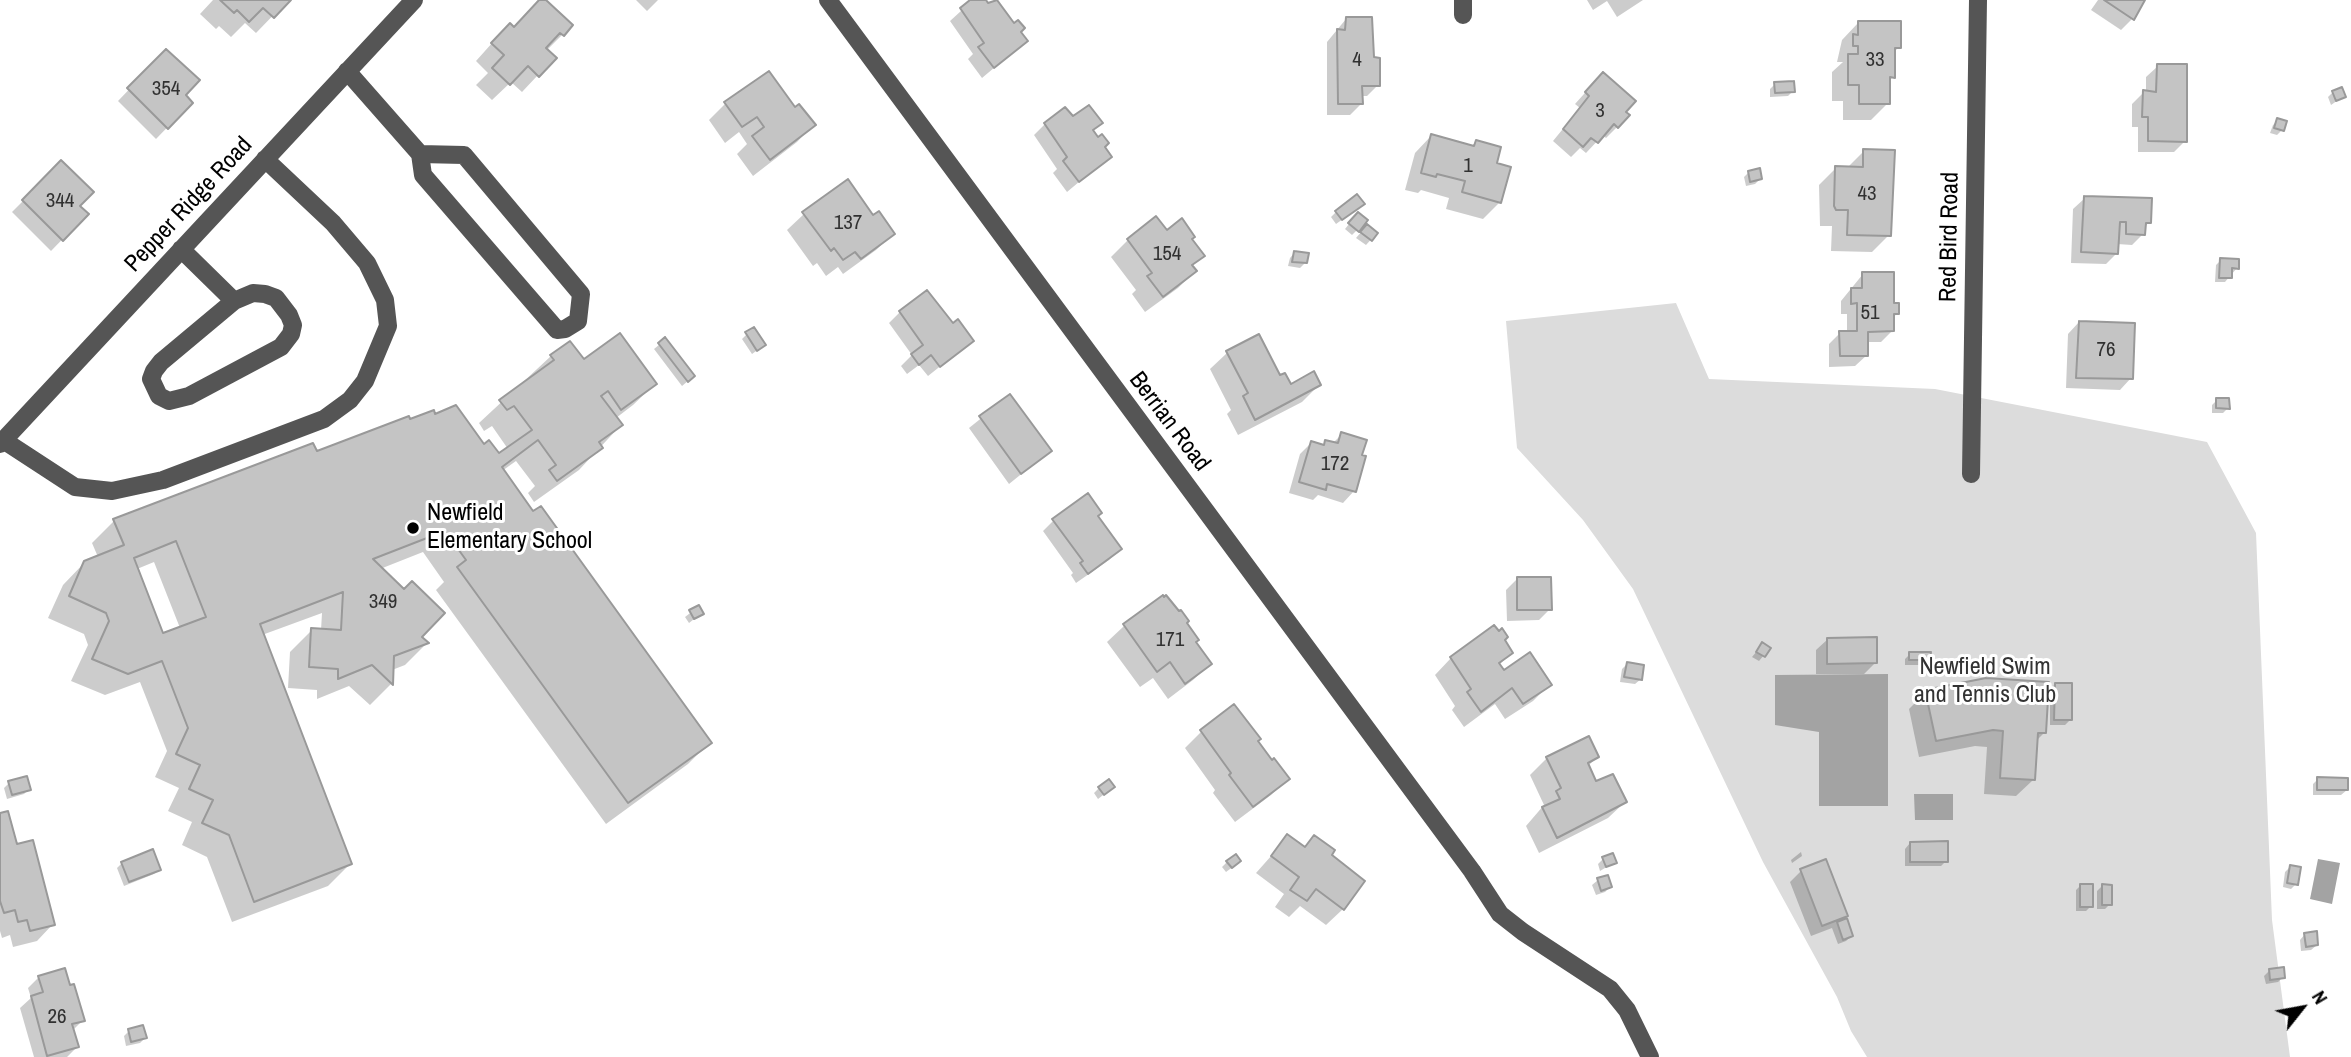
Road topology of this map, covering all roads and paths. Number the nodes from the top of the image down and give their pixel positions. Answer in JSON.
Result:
{"nodes":[{"id":1,"x":414,"y":0,"type":"edge"},
{"id":2,"x":828,"y":0,"type":"edge"},
{"id":3,"x":1978,"y":0,"type":"edge"},
{"id":4,"x":347,"y":71,"type":"junction"},
{"id":5,"x":420,"y":154,"type":"junction"},
{"id":6,"x":265,"y":159,"type":"junction"},
{"id":7,"x":181,"y":249,"type":"junction"},
{"id":8,"x":234,"y":301,"type":"junction"},
{"id":9,"x":2,"y":442,"type":"edge"},
{"id":10,"x":1971,"y":474,"type":"dead end"},
{"id":11,"x":1650,"y":1057,"type":"edge"}],
"edges":[{"from":1,"to":4,"type":"street","name":"Pepper Ridge Road"},
{"from":2,"to":11,"type":"street","name":"Berrian Road"},
{"from":3,"to":10,"type":"street","name":"Red Bird Road"},
{"from":4,"to":5,"type":"street"},
{"from":4,"to":6,"type":"street","name":"Pepper Ridge Road"},
{"from":5,"to":5,"type":"street"},
{"from":6,"to":7,"type":"street","name":"Pepper Ridge Road"},
{"from":6,"to":9,"type":"street"},
{"from":7,"to":8,"type":"street"},
{"from":7,"to":9,"type":"street","name":"Pepper Ridge Road"},
{"from":8,"to":8,"type":"street"}]}
